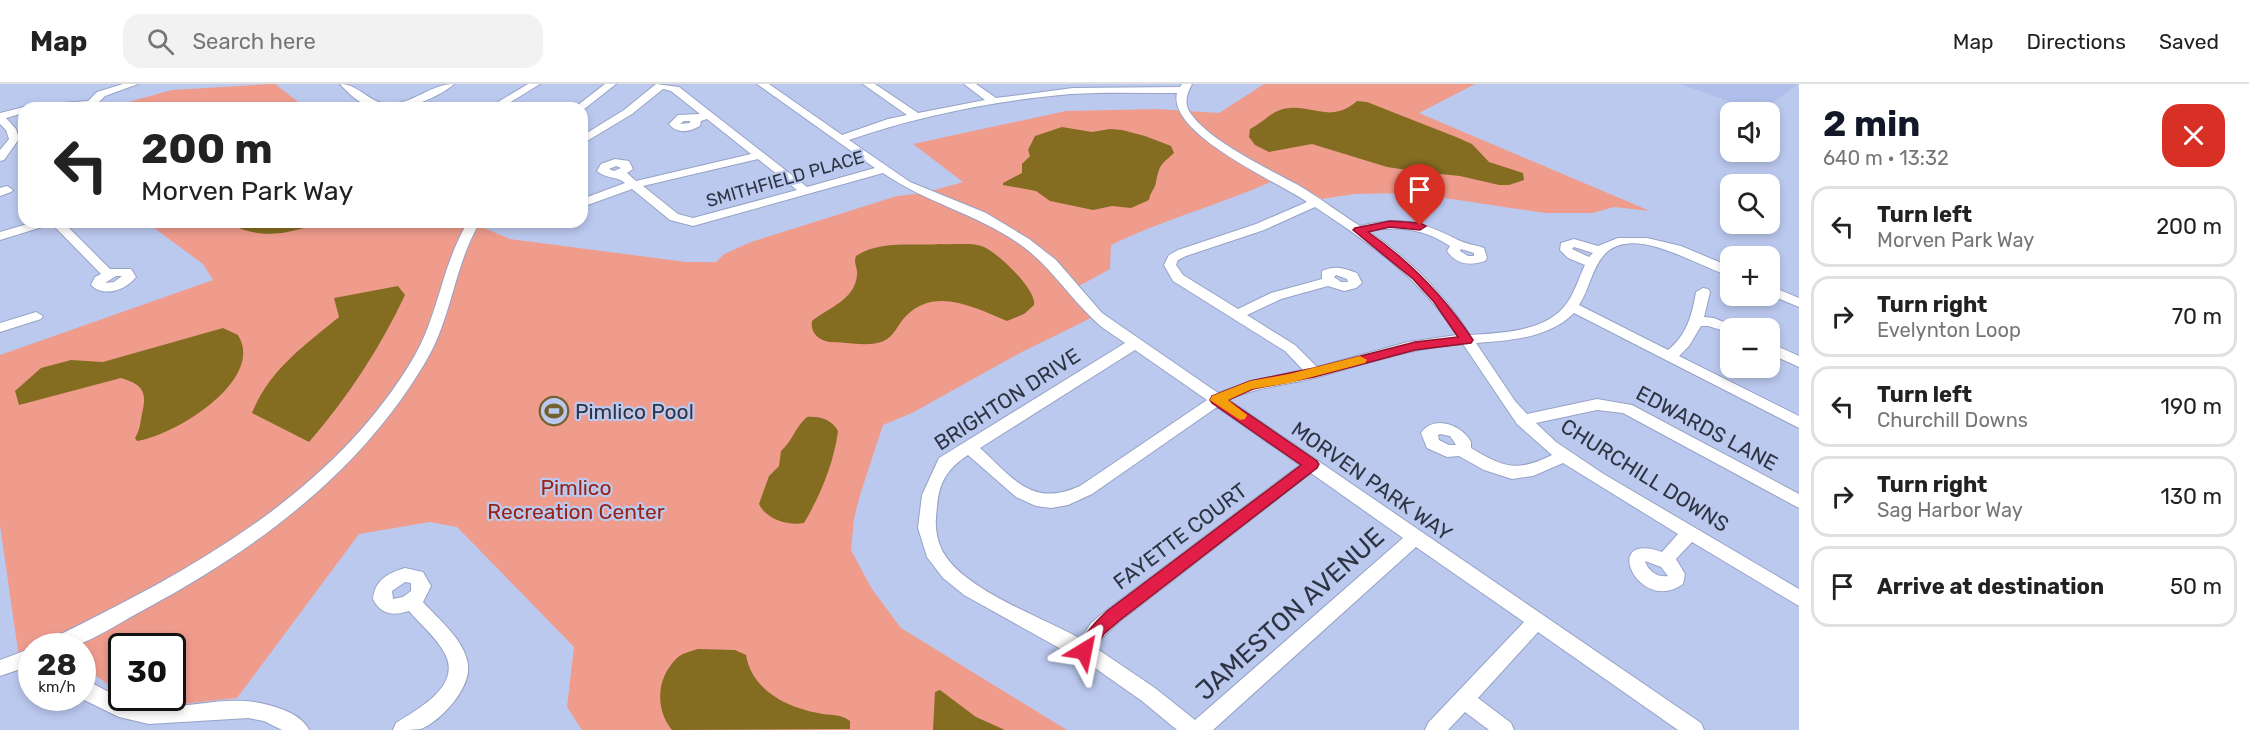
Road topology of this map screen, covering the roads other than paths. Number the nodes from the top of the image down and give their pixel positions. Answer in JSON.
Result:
{"nodes":[{"id":1,"x":131,"y":84,"type":"edge"},
{"id":2,"x":345,"y":84,"type":"edge"},
{"id":3,"x":449,"y":84,"type":"edge"},
{"id":4,"x":536,"y":84,"type":"edge"},
{"id":5,"x":611,"y":84,"type":"edge"},
{"id":6,"x":662,"y":84,"type":"edge"},
{"id":7,"x":762,"y":84,"type":"edge"},
{"id":8,"x":868,"y":84,"type":"edge"},
{"id":9,"x":969,"y":84,"type":"edge"},
{"id":10,"x":1185,"y":87,"type":"edge"},
{"id":11,"x":1060,"y":88,"type":"edge"},
{"id":12,"x":94,"y":102,"type":"edge"},
{"id":13,"x":370,"y":102,"type":"edge"},
{"id":14,"x":411,"y":102,"type":"edge"},
{"id":15,"x":504,"y":102,"type":"edge"},
{"id":16,"x":587,"y":102,"type":"edge"},
{"id":17,"x":994,"y":102,"type":"junction"},
{"id":18,"x":18,"y":112,"type":"edge"},
{"id":19,"x":708,"y":115,"type":"junction"},
{"id":20,"x":916,"y":116,"type":"junction"},
{"id":21,"x":0,"y":117,"type":"edge"},
{"id":22,"x":695,"y":119,"type":"dead end"},
{"id":23,"x":588,"y":137,"type":"edge"},
{"id":24,"x":841,"y":139,"type":"junction"},
{"id":25,"x":760,"y":155,"type":"junction"},
{"id":26,"x":0,"y":158,"type":"edge"},
{"id":27,"x":884,"y":169,"type":"junction"},
{"id":28,"x":621,"y":174,"type":"dead end"},
{"id":29,"x":636,"y":185,"type":"junction"},
{"id":30,"x":807,"y":192,"type":"junction"},
{"id":31,"x":1316,"y":202,"type":"junction"},
{"id":32,"x":588,"y":204,"type":"edge"},
{"id":33,"x":27,"y":228,"type":"edge"},
{"id":34,"x":62,"y":228,"type":"edge"},
{"id":35,"x":471,"y":228,"type":"edge"},
{"id":36,"x":1359,"y":230,"type":"junction"},
{"id":37,"x":0,"y":236,"type":"edge"},
{"id":38,"x":1457,"y":245,"type":"dead end"},
{"id":39,"x":1720,"y":268,"type":"edge"},
{"id":40,"x":108,"y":274,"type":"dead end"},
{"id":41,"x":1329,"y":281,"type":"dead end"},
{"id":42,"x":1703,"y":292,"type":"dead end"},
{"id":43,"x":1780,"y":294,"type":"edge"},
{"id":44,"x":1799,"y":303,"type":"edge"},
{"id":45,"x":1572,"y":307,"type":"junction"},
{"id":46,"x":1237,"y":315,"type":"junction"},
{"id":47,"x":36,"y":316,"type":"dead end"},
{"id":48,"x":1698,"y":322,"type":"junction"},
{"id":49,"x":1720,"y":325,"type":"edge"},
{"id":50,"x":0,"y":328,"type":"edge"},
{"id":51,"x":1466,"y":340,"type":"junction"},
{"id":52,"x":1135,"y":343,"type":"junction"},
{"id":53,"x":1780,"y":353,"type":"edge"},
{"id":54,"x":1669,"y":357,"type":"junction"},
{"id":55,"x":1799,"y":362,"type":"edge"},
{"id":56,"x":1314,"y":373,"type":"junction"},
{"id":57,"x":1217,"y":400,"type":"junction"},
{"id":58,"x":1522,"y":420,"type":"junction"},
{"id":59,"x":1799,"y":423,"type":"edge"},
{"id":60,"x":968,"y":446,"type":"junction"},
{"id":61,"x":1461,"y":450,"type":"dead end"},
{"id":62,"x":1563,"y":456,"type":"junction"},
{"id":63,"x":1312,"y":464,"type":"junction"},
{"id":64,"x":1799,"y":502,"type":"edge"},
{"id":65,"x":1690,"y":533,"type":"junction"},
{"id":66,"x":1415,"y":537,"type":"junction"},
{"id":67,"x":1665,"y":560,"type":"dead end"},
{"id":68,"x":1799,"y":598,"type":"edge"},
{"id":69,"x":412,"y":601,"type":"dead end"},
{"id":70,"x":1537,"y":621,"type":"junction"},
{"id":71,"x":82,"y":633,"type":"edge"},
{"id":72,"x":1084,"y":651,"type":"junction"},
{"id":73,"x":18,"y":661,"type":"edge"},
{"id":74,"x":0,"y":668,"type":"edge"},
{"id":75,"x":96,"y":698,"type":"edge"},
{"id":76,"x":1464,"y":699,"type":"junction"},
{"id":77,"x":299,"y":730,"type":"edge"},
{"id":78,"x":403,"y":730,"type":"edge"},
{"id":79,"x":1192,"y":730,"type":"edge"},
{"id":80,"x":1199,"y":730,"type":"edge"},
{"id":81,"x":1435,"y":730,"type":"edge"},
{"id":82,"x":1504,"y":730,"type":"edge"},
{"id":83,"x":1694,"y":730,"type":"edge"}],
"edges":[{"from":1,"to":12,"type":"street"},
{"from":2,"to":13,"type":"street"},
{"from":3,"to":14,"type":"street"},
{"from":4,"to":15,"type":"street"},
{"from":5,"to":16,"type":"street"},
{"from":6,"to":19,"type":"street"},
{"from":6,"to":23,"type":"street"},
{"from":7,"to":24,"type":"street","name":"MORVEN PARK WAY"},
{"from":8,"to":20,"type":"street"},
{"from":9,"to":17,"type":"street"},
{"from":10,"to":11,"type":"street"},
{"from":10,"to":31,"type":"street","name":"CHURCHILL DOWNS"},
{"from":11,"to":17,"type":"street"},
{"from":17,"to":20,"type":"street"},
{"from":18,"to":21,"type":"street"},
{"from":19,"to":22,"type":"street"},
{"from":19,"to":25,"type":"street"},
{"from":20,"to":24,"type":"street"},
{"from":21,"to":26,"type":"street"},
{"from":24,"to":27,"type":"street","name":"MORVEN PARK WAY"},
{"from":25,"to":29,"type":"street"},
{"from":25,"to":30,"type":"street"},
{"from":27,"to":30,"type":"street","name":"SMITHFIELD PLACE"},
{"from":27,"to":52,"type":"street","name":"MORVEN PARK WAY"},
{"from":28,"to":29,"type":"street","name":"SMITHFIELD PLACE"},
{"from":29,"to":30,"type":"street","name":"SMITHFIELD PLACE"},
{"from":29,"to":32,"type":"street"},
{"from":31,"to":36,"type":"street","name":"CHURCHILL DOWNS"},
{"from":31,"to":46,"type":"street"},
{"from":33,"to":37,"type":"street"},
{"from":34,"to":40,"type":"street"},
{"from":35,"to":71,"type":"street"},
{"from":36,"to":38,"type":"street"},
{"from":36,"to":51,"type":"street","name":"CHURCHILL DOWNS"},
{"from":39,"to":45,"type":"street"},
{"from":41,"to":46,"type":"street"},
{"from":42,"to":48,"type":"street"},
{"from":43,"to":44,"type":"street"},
{"from":45,"to":51,"type":"street"},
{"from":45,"to":54,"type":"street"},
{"from":46,"to":56,"type":"street"},
{"from":47,"to":50,"type":"street"},
{"from":48,"to":49,"type":"street"},
{"from":48,"to":54,"type":"street"},
{"from":51,"to":56,"type":"street"},
{"from":51,"to":58,"type":"street","name":"CHURCHILL DOWNS"},
{"from":52,"to":57,"type":"street","name":"MORVEN PARK WAY"},
{"from":52,"to":60,"type":"street","name":"BRIGHTON DRIVE"},
{"from":53,"to":55,"type":"street"},
{"from":54,"to":59,"type":"street"},
{"from":56,"to":57,"type":"street"},
{"from":57,"to":60,"type":"street"},
{"from":57,"to":63,"type":"street","name":"MORVEN PARK WAY"},
{"from":58,"to":62,"type":"street","name":"CHURCHILL DOWNS"},
{"from":58,"to":64,"type":"street","name":"EDWARDS LANE"},
{"from":60,"to":72,"type":"street","name":"BRIGHTON DRIVE"},
{"from":61,"to":62,"type":"street"},
{"from":62,"to":65,"type":"street","name":"CHURCHILL DOWNS"},
{"from":63,"to":66,"type":"street","name":"MORVEN PARK WAY"},
{"from":63,"to":72,"type":"street","name":"FAYETTE COURT"},
{"from":65,"to":67,"type":"street"},
{"from":65,"to":68,"type":"street","name":"CHURCHILL DOWNS"},
{"from":66,"to":70,"type":"street","name":"MORVEN PARK WAY"},
{"from":66,"to":80,"type":"street","name":"JAMESTON AVENUE"},
{"from":69,"to":78,"type":"street"},
{"from":70,"to":76,"type":"street"},
{"from":70,"to":83,"type":"street","name":"MORVEN PARK WAY"},
{"from":72,"to":79,"type":"street","name":"BRIGHTON DRIVE"},
{"from":73,"to":74,"type":"street"},
{"from":75,"to":77,"type":"street"},
{"from":76,"to":81,"type":"street"},
{"from":76,"to":82,"type":"street"}]}
